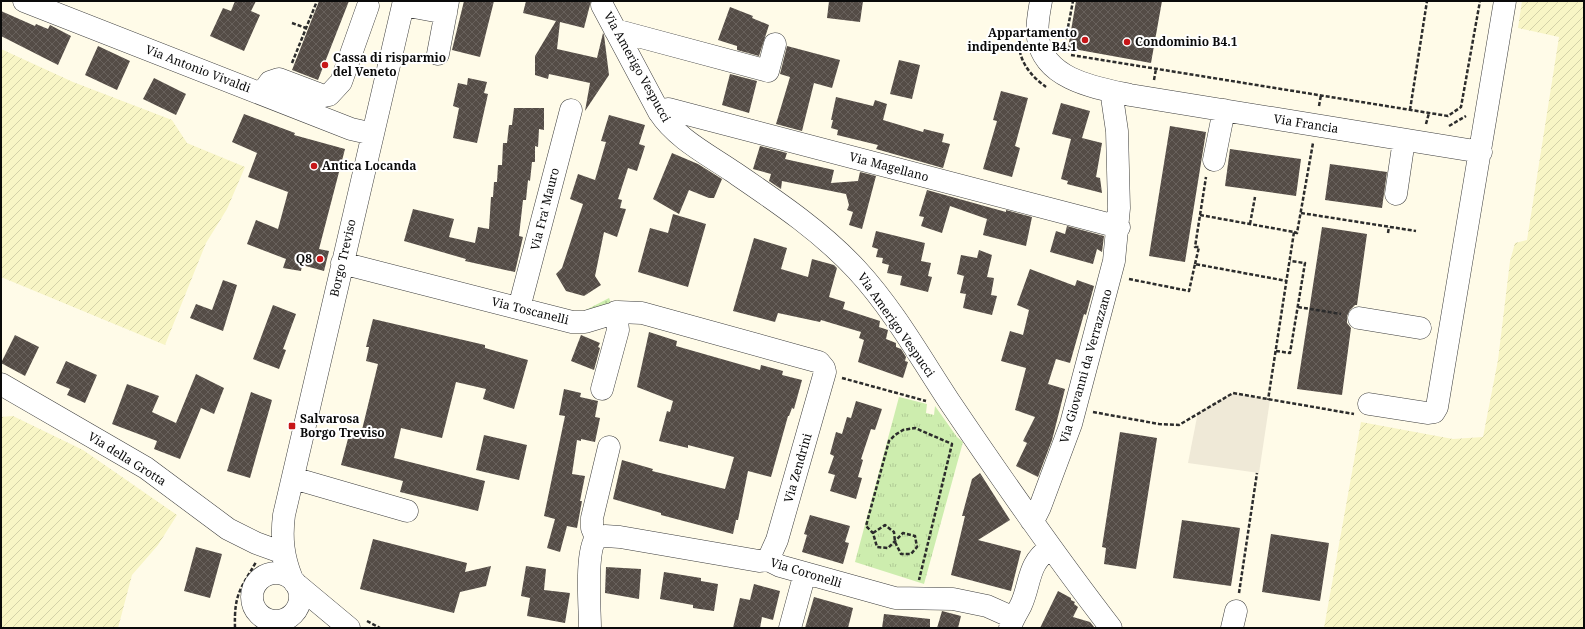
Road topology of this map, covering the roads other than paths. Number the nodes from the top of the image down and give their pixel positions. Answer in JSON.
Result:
{"nodes":[{"id":1,"x":24,"y":1,"type":"edge"},
{"id":2,"x":1041,"y":1,"type":"edge"},
{"id":3,"x":1505,"y":1,"type":"edge"},
{"id":4,"x":601,"y":2,"type":"edge"},
{"id":5,"x":403,"y":3,"type":"edge"},
{"id":6,"x":368,"y":6,"type":"dead end"},
{"id":7,"x":447,"y":7,"type":"edge"},
{"id":8,"x":615,"y":30,"type":"junction"},
{"id":9,"x":775,"y":44,"type":"dead end"},
{"id":10,"x":438,"y":54,"type":"dead end"},
{"id":11,"x":262,"y":93,"type":"junction"},
{"id":12,"x":1122,"y":94,"type":"junction"},
{"id":13,"x":571,"y":110,"type":"dead end"},
{"id":14,"x":1224,"y":110,"type":"junction"},
{"id":15,"x":659,"y":112,"type":"junction"},
{"id":16,"x":373,"y":134,"type":"junction"},
{"id":17,"x":1404,"y":140,"type":"junction"},
{"id":18,"x":1481,"y":152,"type":"junction"},
{"id":19,"x":1214,"y":160,"type":"dead end"},
{"id":20,"x":1396,"y":194,"type":"dead end"},
{"id":21,"x":1119,"y":227,"type":"junction"},
{"id":22,"x":342,"y":263,"type":"junction"},
{"id":23,"x":519,"y":308,"type":"junction"},
{"id":24,"x":616,"y":312,"type":"junction"},
{"id":25,"x":1354,"y":316,"type":"road end"},
{"id":26,"x":1420,"y":328,"type":"dead end"},
{"id":27,"x":831,"y":376,"type":"joint"},
{"id":28,"x":1,"y":384,"type":"edge"},
{"id":29,"x":602,"y":389,"type":"dead end"},
{"id":30,"x":1364,"y":408,"type":"road end"},
{"id":31,"x":609,"y":447,"type":"dead end"},
{"id":32,"x":293,"y":478,"type":"junction"},
{"id":33,"x":407,"y":511,"type":"dead end"},
{"id":34,"x":1030,"y":520,"type":"junction"},
{"id":35,"x":596,"y":538,"type":"junction"},
{"id":36,"x":1050,"y":548,"type":"junction"},
{"id":37,"x":271,"y":555,"type":"junction"},
{"id":38,"x":768,"y":560,"type":"junction"},
{"id":39,"x":805,"y":573,"type":"junction"},
{"id":40,"x":294,"y":581,"type":"junction"},
{"id":41,"x":253,"y":591,"type":"junction"},
{"id":42,"x":279,"y":623,"type":"edge"},
{"id":43,"x":1012,"y":623,"type":"edge"},
{"id":44,"x":353,"y":625,"type":"edge"},
{"id":45,"x":249,"y":628,"type":"edge"},
{"id":46,"x":590,"y":628,"type":"edge"},
{"id":47,"x":790,"y":628,"type":"edge"},
{"id":48,"x":1111,"y":628,"type":"edge"}],
"edges":[{"from":1,"to":11,"type":"street","name":"Via Antonio Vivaldi"},
{"from":2,"to":12,"type":"street","name":"Via Francia"},
{"from":3,"to":18,"type":"street"},
{"from":4,"to":8,"type":"street","name":"Via Amerigo Vespucci"},
{"from":5,"to":7,"type":"street"},
{"from":5,"to":16,"type":"street","name":"Borgo Treviso"},
{"from":6,"to":11,"type":"street"},
{"from":7,"to":10,"type":"street"},
{"from":8,"to":9,"type":"street"},
{"from":8,"to":15,"type":"street","name":"Via Amerigo Vespucci"},
{"from":11,"to":16,"type":"street","name":"Via Antonio Vivaldi"},
{"from":12,"to":14,"type":"street","name":"Via Francia"},
{"from":12,"to":21,"type":"street"},
{"from":13,"to":23,"type":"street","name":"Via Fra' Mauro"},
{"from":14,"to":17,"type":"street","name":"Via Francia"},
{"from":14,"to":19,"type":"street"},
{"from":15,"to":21,"type":"street","name":"Via Magellano"},
{"from":15,"to":34,"type":"street","name":"Via Amerigo Vespucci"},
{"from":16,"to":22,"type":"street","name":"Borgo Treviso"},
{"from":17,"to":18,"type":"street","name":"Via Francia"},
{"from":17,"to":20,"type":"street"},
{"from":18,"to":30,"type":"street"},
{"from":21,"to":34,"type":"street","name":"Via Giovanni da Verrazzano"},
{"from":22,"to":23,"type":"street","name":"Via Toscanelli"},
{"from":22,"to":32,"type":"street","name":"Borgo Treviso"},
{"from":23,"to":24,"type":"street","name":"Via Toscanelli"},
{"from":24,"to":27,"type":"street","name":"Via Toscanelli"},
{"from":24,"to":29,"type":"street"},
{"from":25,"to":26,"type":"street"},
{"from":27,"to":38,"type":"street","name":"Via Zendrini"},
{"from":28,"to":37,"type":"street","name":"Via della Grotta"},
{"from":31,"to":35,"type":"street"},
{"from":32,"to":33,"type":"street"},
{"from":32,"to":37,"type":"street","name":"Borgo Treviso"},
{"from":34,"to":36,"type":"street","name":"Via Amerigo Vespucci"},
{"from":35,"to":38,"type":"street","name":"Via Coronelli"},
{"from":35,"to":46,"type":"street"},
{"from":36,"to":43,"type":"street"},
{"from":36,"to":48,"type":"street","name":"Via Amerigo Vespucci"},
{"from":37,"to":40,"type":"street"},
{"from":37,"to":41,"type":"street","name":"Borgo Treviso"},
{"from":38,"to":39,"type":"street","name":"Via Coronelli"},
{"from":39,"to":43,"type":"street","name":"Via Coronelli"},
{"from":39,"to":47,"type":"street"},
{"from":40,"to":41,"type":"street"},
{"from":40,"to":42,"type":"street"},
{"from":40,"to":44,"type":"street"},
{"from":41,"to":42,"type":"street"},
{"from":41,"to":45,"type":"street","name":"Borgo Treviso"},
{"from":42,"to":44,"type":"street"}]}
